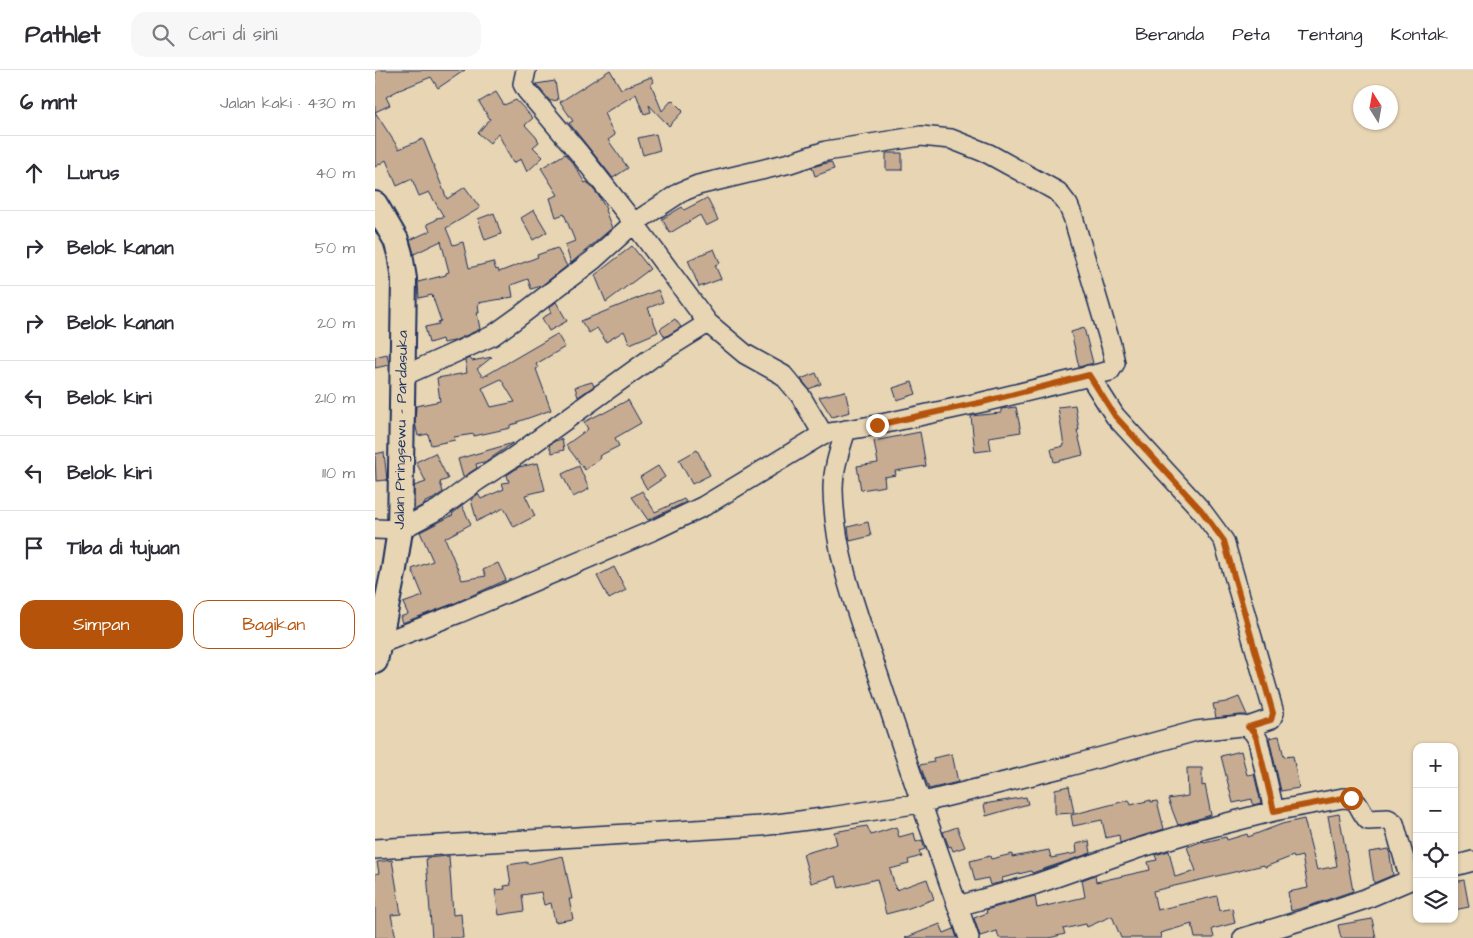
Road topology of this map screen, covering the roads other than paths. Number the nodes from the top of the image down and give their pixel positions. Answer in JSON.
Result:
{"nodes":[{"id":1,"x":526,"y":70,"type":"edge"},
{"id":2,"x":375,"y":204,"type":"edge"},
{"id":3,"x":634,"y":223,"type":"junction"},
{"id":4,"x":708,"y":323,"type":"junction"},
{"id":5,"x":1089,"y":375,"type":"junction"},
{"id":6,"x":403,"y":376,"type":"junction"},
{"id":7,"x":846,"y":430,"type":"junction"},
{"id":8,"x":823,"y":434,"type":"junction"},
{"id":9,"x":375,"y":528,"type":"edge"},
{"id":10,"x":400,"y":530,"type":"junction"},
{"id":11,"x":377,"y":652,"type":"edge"},
{"id":12,"x":1248,"y":727,"type":"junction"},
{"id":13,"x":921,"y":803,"type":"junction"},
{"id":14,"x":1274,"y":811,"type":"junction"},
{"id":15,"x":375,"y":849,"type":"edge"},
{"id":16,"x":1473,"y":861,"type":"edge"},
{"id":17,"x":1458,"y":865,"type":"edge"},
{"id":18,"x":1413,"y":878,"type":"edge"},
{"id":19,"x":958,"y":906,"type":"junction"},
{"id":20,"x":969,"y":938,"type":"edge"},
{"id":21,"x":1243,"y":938,"type":"edge"}],
"edges":[{"from":1,"to":3,"type":"street"},
{"from":2,"to":6,"type":"main road","name":"Jalan Pringsewu - Pardasuka"},
{"from":3,"to":4,"type":"street"},
{"from":3,"to":5,"type":"street"},
{"from":3,"to":6,"type":"street"},
{"from":4,"to":8,"type":"street"},
{"from":4,"to":10,"type":"street"},
{"from":5,"to":7,"type":"street"},
{"from":5,"to":12,"type":"street"},
{"from":6,"to":10,"type":"main road","name":"Jalan Pringsewu - Pardasuka"},
{"from":7,"to":8,"type":"street"},
{"from":7,"to":13,"type":"street"},
{"from":8,"to":11,"type":"street"},
{"from":9,"to":10,"type":"street"},
{"from":10,"to":11,"type":"main road","name":"Jalan Pringsewu - Pardasuka"},
{"from":12,"to":13,"type":"street"},
{"from":12,"to":14,"type":"street"},
{"from":13,"to":15,"type":"street"},
{"from":13,"to":19,"type":"street"},
{"from":14,"to":18,"type":"street"},
{"from":14,"to":19,"type":"street"},
{"from":16,"to":17,"type":"street"},
{"from":18,"to":21,"type":"street"},
{"from":19,"to":20,"type":"street"}]}
